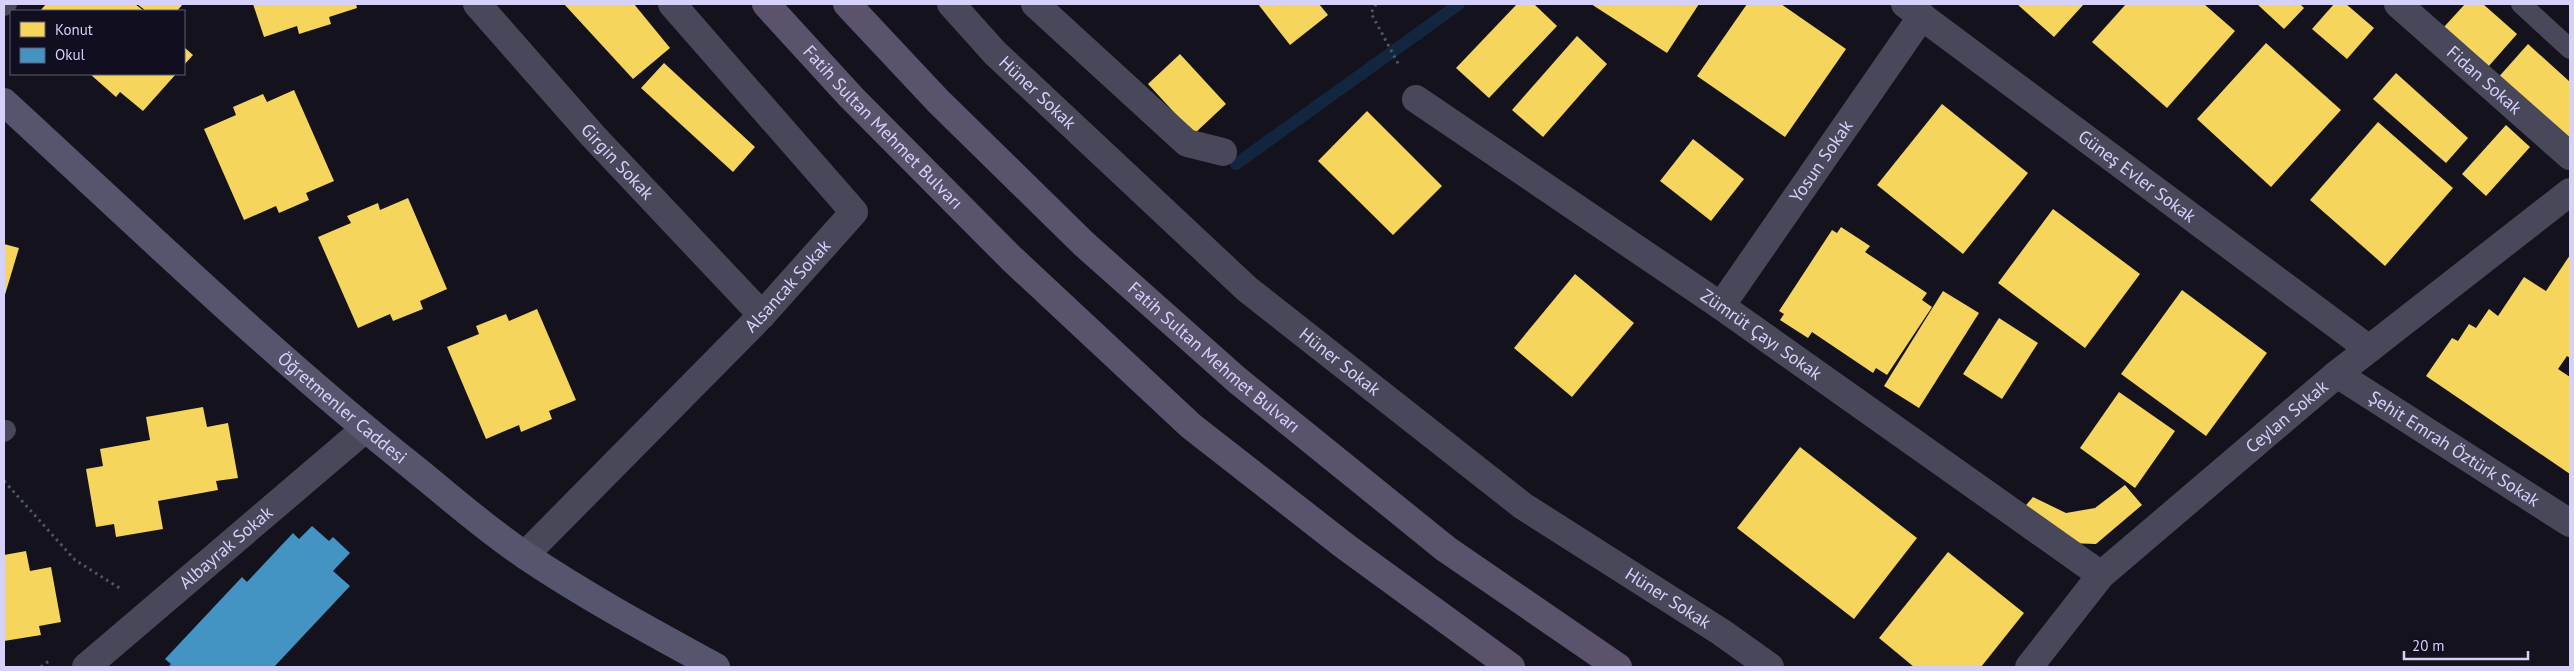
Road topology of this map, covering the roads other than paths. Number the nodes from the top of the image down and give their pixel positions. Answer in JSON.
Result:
{"nodes":[{"id":1,"x":7,"y":4,"type":"edge"},
{"id":2,"x":477,"y":4,"type":"edge"},
{"id":3,"x":672,"y":4,"type":"edge"},
{"id":4,"x":766,"y":4,"type":"edge"},
{"id":5,"x":847,"y":4,"type":"edge"},
{"id":6,"x":951,"y":4,"type":"edge"},
{"id":7,"x":2398,"y":4,"type":"edge"},
{"id":8,"x":2521,"y":4,"type":"edge"},
{"id":9,"x":4,"y":6,"type":"edge"},
{"id":10,"x":1045,"y":7,"type":"edge"},
{"id":11,"x":1914,"y":10,"type":"edge"},
{"id":12,"x":2570,"y":49,"type":"edge"},
{"id":13,"x":1416,"y":99,"type":"road end"},
{"id":14,"x":4,"y":102,"type":"edge"},
{"id":15,"x":1223,"y":152,"type":"dead end"},
{"id":16,"x":2570,"y":156,"type":"edge"},
{"id":17,"x":2570,"y":192,"type":"edge"},
{"id":18,"x":1721,"y":306,"type":"junction"},
{"id":19,"x":762,"y":316,"type":"junction"},
{"id":20,"x":2369,"y":349,"type":"junction"},
{"id":21,"x":2337,"y":374,"type":"junction"},
{"id":22,"x":365,"y":429,"type":"junction"},
{"id":23,"x":2570,"y":523,"type":"edge"},
{"id":24,"x":525,"y":555,"type":"junction"},
{"id":25,"x":2101,"y":575,"type":"junction"},
{"id":26,"x":86,"y":667,"type":"edge"},
{"id":27,"x":716,"y":667,"type":"edge"},
{"id":28,"x":1510,"y":667,"type":"edge"},
{"id":29,"x":1618,"y":667,"type":"edge"},
{"id":30,"x":1770,"y":667,"type":"edge"},
{"id":31,"x":2030,"y":667,"type":"edge"}],
"edges":[{"from":1,"to":9,"type":"lane"},
{"from":2,"to":19,"type":"street","name":"Girgin Sokak"},
{"from":3,"to":19,"type":"street","name":"Alsancak Sokak"},
{"from":4,"to":28,"type":"main road","name":"Fatih Sultan Mehmet Bulvarı"},
{"from":5,"to":29,"type":"main road","name":"Fatih Sultan Mehmet Bulvarı"},
{"from":6,"to":30,"type":"street","name":"Hüner Sokak"},
{"from":7,"to":16,"type":"street","name":"Fidan Sokak"},
{"from":8,"to":12,"type":"lane"},
{"from":10,"to":15,"type":"street"},
{"from":11,"to":18,"type":"street","name":"Yosun Sokak"},
{"from":11,"to":20,"type":"street","name":"Güneş Evler Sokak"},
{"from":13,"to":18,"type":"street","name":"Zümrüt Çayı Sokak"},
{"from":14,"to":22,"type":"main road","name":"Öğretmenler Caddesi"},
{"from":17,"to":20,"type":"street","name":"Ceylan Sokak"},
{"from":18,"to":25,"type":"street","name":"Zümrüt Çayı Sokak"},
{"from":19,"to":24,"type":"street","name":"Alsancak Sokak"},
{"from":20,"to":21,"type":"street","name":"Ceylan Sokak"},
{"from":21,"to":23,"type":"street","name":"Şehit Emrah Öztürk Sokak"},
{"from":21,"to":25,"type":"street","name":"Ceylan Sokak"},
{"from":22,"to":24,"type":"main road","name":"Öğretmenler Caddesi"},
{"from":22,"to":26,"type":"street","name":"Albayrak Sokak"},
{"from":24,"to":27,"type":"main road","name":"Öğretmenler Caddesi"},
{"from":25,"to":31,"type":"street","name":"Ceylan Sokak"}]}
